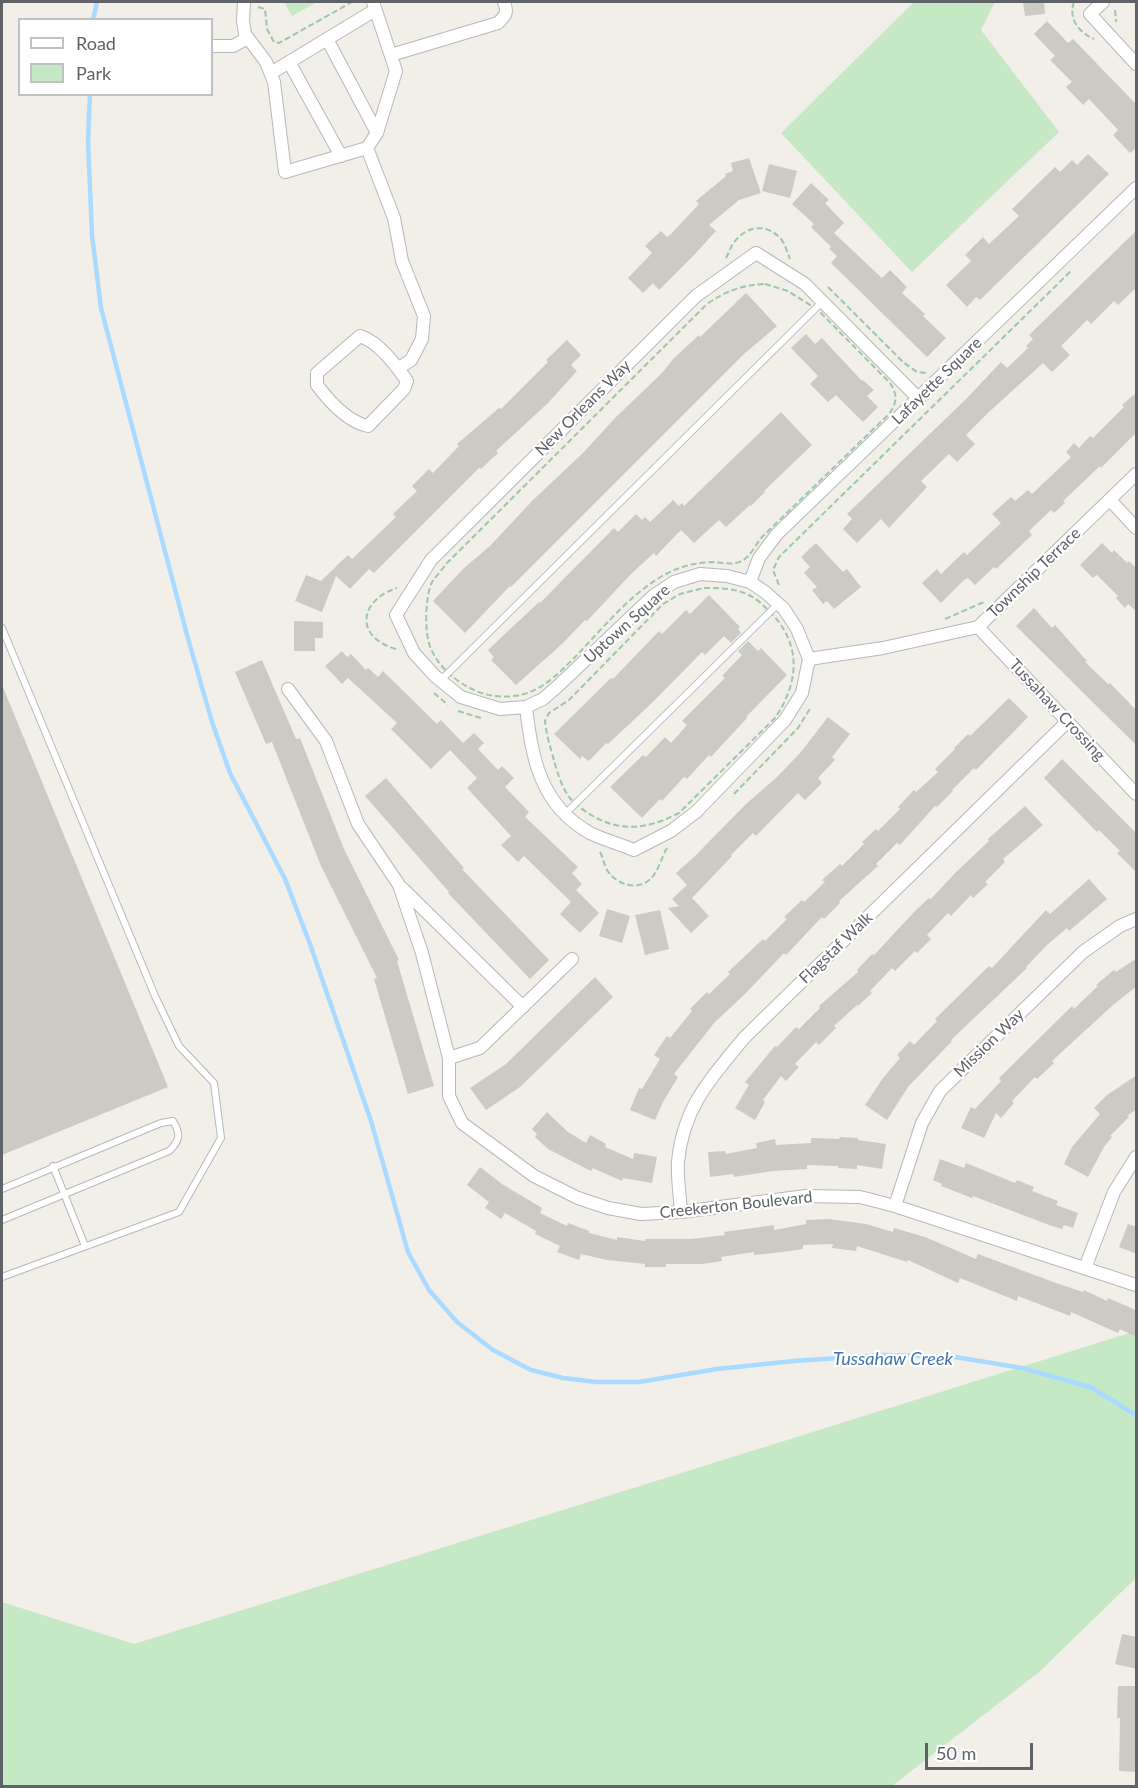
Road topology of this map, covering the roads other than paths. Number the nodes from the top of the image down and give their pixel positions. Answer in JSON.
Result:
{"nodes":[{"id":1,"x":244,"y":2,"type":"edge"},
{"id":2,"x":504,"y":2,"type":"edge"},
{"id":3,"x":1109,"y":3,"type":"edge"},
{"id":4,"x":374,"y":6,"type":"edge"},
{"id":5,"x":248,"y":38,"type":"junction"},
{"id":6,"x":327,"y":39,"type":"junction"},
{"id":7,"x":213,"y":46,"type":"edge"},
{"id":8,"x":390,"y":56,"type":"junction"},
{"id":9,"x":289,"y":62,"type":"junction"},
{"id":10,"x":1137,"y":64,"type":"edge"},
{"id":11,"x":271,"y":73,"type":"junction"},
{"id":12,"x":377,"y":133,"type":"junction"},
{"id":13,"x":367,"y":148,"type":"junction"},
{"id":14,"x":341,"y":156,"type":"junction"},
{"id":15,"x":1137,"y":188,"type":"edge"},
{"id":16,"x":824,"y":300,"type":"junction"},
{"id":17,"x":399,"y":368,"type":"junction"},
{"id":18,"x":919,"y":399,"type":"junction"},
{"id":19,"x":1137,"y":474,"type":"edge"},
{"id":20,"x":1110,"y":500,"type":"junction"},
{"id":21,"x":1137,"y":528,"type":"edge"},
{"id":22,"x":750,"y":582,"type":"junction"},
{"id":23,"x":778,"y":604,"type":"junction"},
{"id":24,"x":978,"y":627,"type":"junction"},
{"id":25,"x":2,"y":628,"type":"edge"},
{"id":26,"x":809,"y":659,"type":"junction"},
{"id":27,"x":441,"y":681,"type":"junction"},
{"id":28,"x":288,"y":689,"type":"dead end"},
{"id":29,"x":526,"y":706,"type":"junction"},
{"id":30,"x":1067,"y":722,"type":"junction"},
{"id":31,"x":1137,"y":794,"type":"edge"},
{"id":32,"x":566,"y":813,"type":"junction"},
{"id":33,"x":399,"y":885,"type":"junction"},
{"id":34,"x":1137,"y":919,"type":"edge"},
{"id":35,"x":572,"y":959,"type":"dead end"},
{"id":36,"x":523,"y":1007,"type":"junction"},
{"id":37,"x":449,"y":1058,"type":"junction"},
{"id":38,"x":1137,"y":1157,"type":"edge"},
{"id":39,"x":53,"y":1166,"type":"junction"},
{"id":40,"x":2,"y":1189,"type":"edge"},
{"id":41,"x":64,"y":1194,"type":"junction"},
{"id":42,"x":895,"y":1206,"type":"junction"},
{"id":43,"x":681,"y":1212,"type":"junction"},
{"id":44,"x":2,"y":1220,"type":"edge"},
{"id":45,"x":86,"y":1246,"type":"junction"},
{"id":46,"x":1085,"y":1268,"type":"junction"},
{"id":47,"x":2,"y":1277,"type":"edge"},
{"id":48,"x":1137,"y":1286,"type":"edge"}],
"edges":[{"from":1,"to":5,"type":"street"},
{"from":2,"to":8,"type":"street"},
{"from":3,"to":10,"type":"street"},
{"from":4,"to":6,"type":"street"},
{"from":4,"to":8,"type":"street"},
{"from":5,"to":7,"type":"street"},
{"from":5,"to":11,"type":"street"},
{"from":6,"to":9,"type":"street"},
{"from":6,"to":12,"type":"street"},
{"from":8,"to":12,"type":"street"},
{"from":9,"to":11,"type":"street"},
{"from":9,"to":14,"type":"street"},
{"from":11,"to":14,"type":"street"},
{"from":12,"to":13,"type":"street"},
{"from":13,"to":14,"type":"street"},
{"from":13,"to":17,"type":"street"},
{"from":15,"to":18,"type":"street","name":"Lafayette Square"},
{"from":16,"to":18,"type":"street","name":"New Orleans Way"},
{"from":16,"to":27,"type":"lane"},
{"from":16,"to":27,"type":"street","name":"New Orleans Way"},
{"from":17,"to":17,"type":"street"},
{"from":18,"to":22,"type":"street","name":"Lafayette Square"},
{"from":19,"to":20,"type":"street","name":"Township Terrace"},
{"from":20,"to":21,"type":"street"},
{"from":20,"to":24,"type":"street","name":"Township Terrace"},
{"from":22,"to":23,"type":"street","name":"Uptown Square"},
{"from":22,"to":29,"type":"street","name":"Uptown Square"},
{"from":23,"to":26,"type":"street","name":"Uptown Square"},
{"from":23,"to":32,"type":"lane"},
{"from":24,"to":26,"type":"street","name":"Township Terrace"},
{"from":24,"to":30,"type":"street","name":"Tussahaw Crossing"},
{"from":25,"to":45,"type":"lane"},
{"from":26,"to":32,"type":"street"},
{"from":27,"to":29,"type":"street","name":"New Orleans Way"},
{"from":28,"to":33,"type":"street","name":"Creekerton Boulevard"},
{"from":29,"to":32,"type":"street"},
{"from":30,"to":31,"type":"street","name":"Tussahaw Crossing"},
{"from":30,"to":43,"type":"street","name":"Flagstaf Walk"},
{"from":33,"to":36,"type":"street"},
{"from":33,"to":37,"type":"street","name":"Creekerton Boulevard"},
{"from":34,"to":42,"type":"street","name":"Mission Way"},
{"from":35,"to":36,"type":"street"},
{"from":36,"to":37,"type":"street"},
{"from":37,"to":43,"type":"street","name":"Creekerton Boulevard"},
{"from":38,"to":46,"type":"street"},
{"from":39,"to":40,"type":"lane"},
{"from":39,"to":41,"type":"lane"},
{"from":39,"to":41,"type":"lane"},
{"from":41,"to":44,"type":"lane"},
{"from":41,"to":45,"type":"lane"},
{"from":42,"to":43,"type":"street","name":"Creekerton Boulevard"},
{"from":42,"to":46,"type":"street","name":"Creekerton Boulevard"},
{"from":45,"to":47,"type":"lane"},
{"from":46,"to":48,"type":"street","name":"Creekerton Boulevard"}]}
